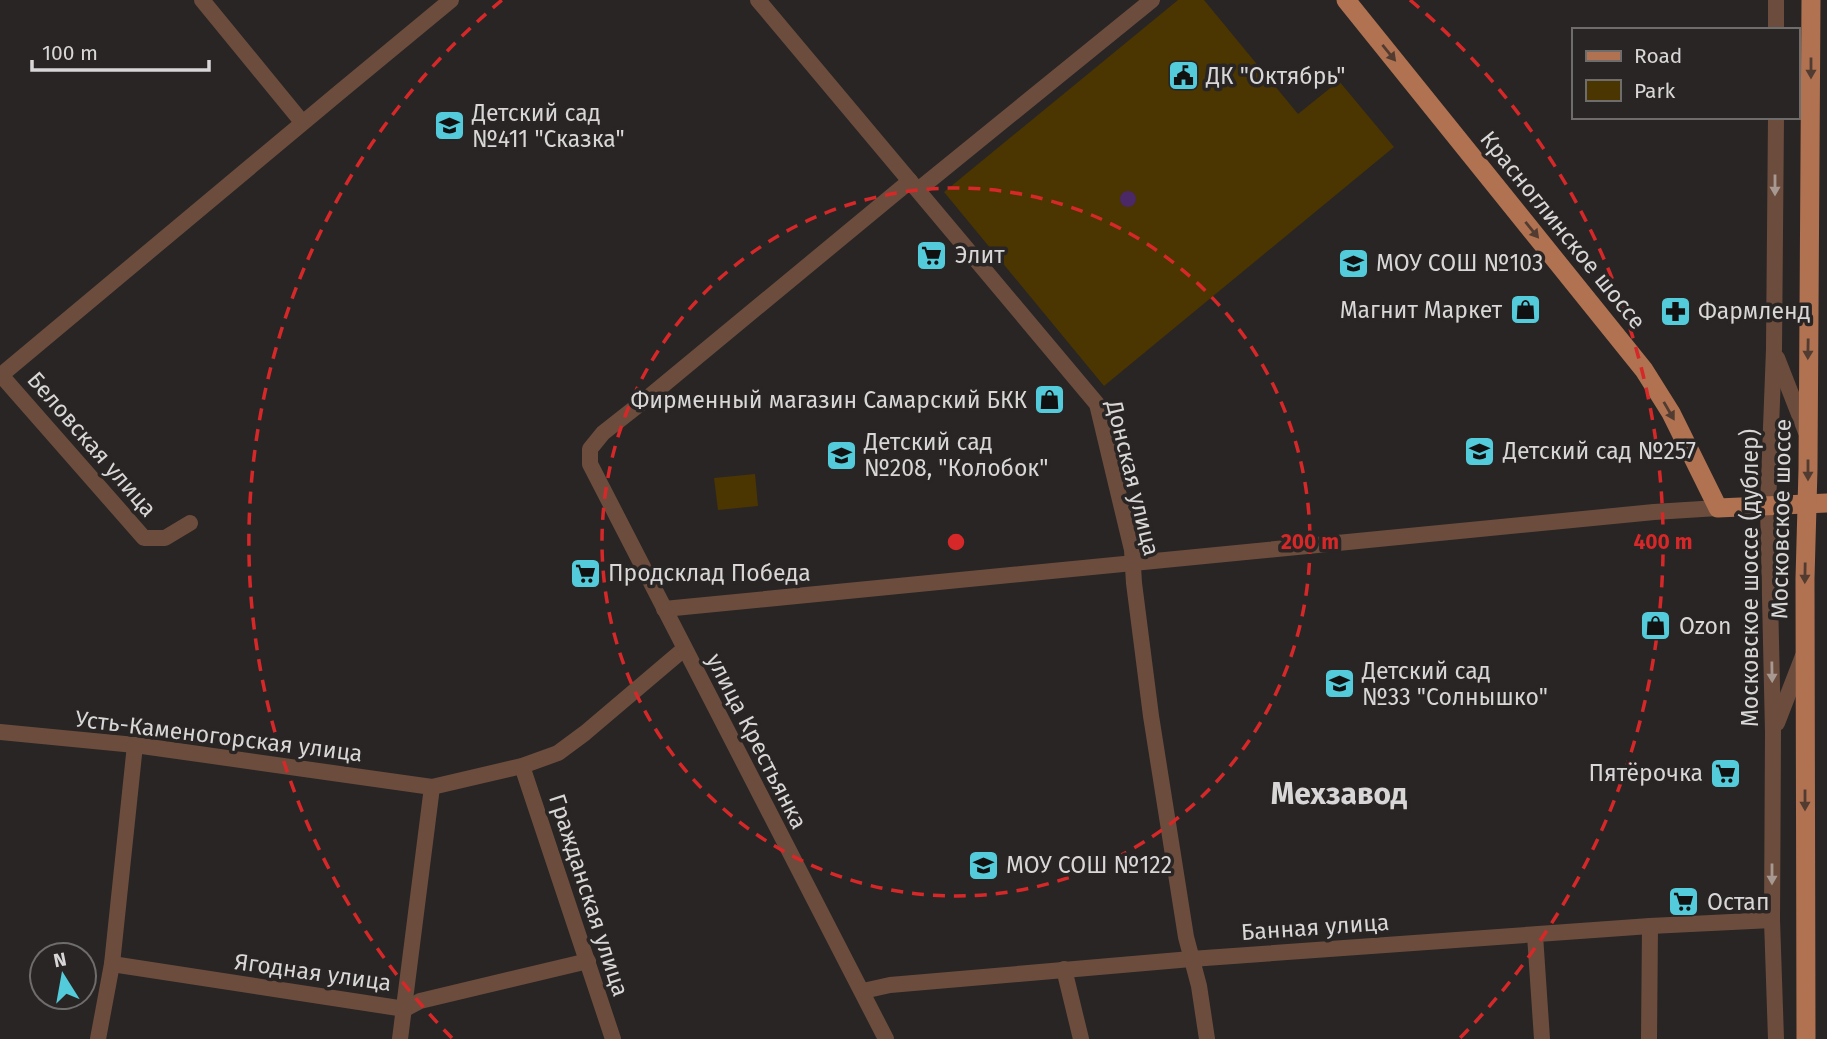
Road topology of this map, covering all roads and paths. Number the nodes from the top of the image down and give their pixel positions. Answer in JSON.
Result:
{"nodes":[{"id":1,"x":202,"y":0,"type":"edge"},
{"id":2,"x":452,"y":0,"type":"edge"},
{"id":3,"x":758,"y":0,"type":"edge"},
{"id":4,"x":1152,"y":0,"type":"edge"},
{"id":5,"x":1346,"y":0,"type":"edge"},
{"id":6,"x":1776,"y":0,"type":"edge"},
{"id":7,"x":1811,"y":0,"type":"edge"},
{"id":8,"x":1776,"y":28,"type":"edge"},
{"id":9,"x":1776,"y":119,"type":"edge"},
{"id":10,"x":302,"y":122,"type":"junction"},
{"id":11,"x":914,"y":186,"type":"junction"},
{"id":12,"x":1774,"y":349,"type":"junction"},
{"id":13,"x":0,"y":374,"type":"edge"},
{"id":14,"x":1807,"y":435,"type":"junction"},
{"id":15,"x":1827,"y":503,"type":"edge"},
{"id":16,"x":1807,"y":505,"type":"junction"},
{"id":17,"x":1768,"y":506,"type":"junction"},
{"id":18,"x":1717,"y":508,"type":"junction"},
{"id":19,"x":190,"y":523,"type":"dead end"},
{"id":20,"x":1132,"y":562,"type":"junction"},
{"id":21,"x":664,"y":610,"type":"junction"},
{"id":22,"x":684,"y":649,"type":"junction"},
{"id":23,"x":1804,"y":651,"type":"junction"},
{"id":24,"x":1773,"y":732,"type":"junction"},
{"id":25,"x":0,"y":733,"type":"edge"},
{"id":26,"x":135,"y":745,"type":"junction"},
{"id":27,"x":522,"y":766,"type":"junction"},
{"id":28,"x":432,"y":787,"type":"junction"},
{"id":29,"x":1772,"y":920,"type":"junction"},
{"id":30,"x":1650,"y":926,"type":"junction"},
{"id":31,"x":1535,"y":935,"type":"junction"},
{"id":32,"x":1191,"y":959,"type":"junction"},
{"id":33,"x":587,"y":961,"type":"junction"},
{"id":34,"x":111,"y":964,"type":"junction"},
{"id":35,"x":1064,"y":969,"type":"junction"},
{"id":36,"x":863,"y":991,"type":"junction"},
{"id":37,"x":405,"y":1009,"type":"junction"},
{"id":38,"x":98,"y":1039,"type":"edge"},
{"id":39,"x":400,"y":1039,"type":"edge"},
{"id":40,"x":613,"y":1039,"type":"edge"},
{"id":41,"x":886,"y":1039,"type":"edge"},
{"id":42,"x":1081,"y":1039,"type":"edge"},
{"id":43,"x":1207,"y":1039,"type":"edge"},
{"id":44,"x":1542,"y":1039,"type":"edge"},
{"id":45,"x":1649,"y":1039,"type":"edge"},
{"id":46,"x":1776,"y":1039,"type":"edge"},
{"id":47,"x":1806,"y":1039,"type":"edge"}],
"edges":[{"from":1,"to":10,"type":"street"},
{"from":2,"to":10,"type":"street"},
{"from":3,"to":11,"type":"street","name":"Донская улица"},
{"from":4,"to":11,"type":"street"},
{"from":5,"to":18,"type":"main road","name":"Красноглинское шоссе","one_way":true},
{"from":6,"to":8,"type":"street"},
{"from":7,"to":14,"type":"main road","name":"Московское шоссе","one_way":true},
{"from":9,"to":12,"type":"street","name":"Московское шоссе (дублер)","one_way":true},
{"from":10,"to":13,"type":"street"},
{"from":11,"to":20,"type":"street","name":"Донская улица"},
{"from":11,"to":21,"type":"street","name":"улица Крестьянка"},
{"from":12,"to":14,"type":"street"},
{"from":12,"to":17,"type":"street","name":"Московское шоссе (дублер)"},
{"from":13,"to":19,"type":"street","name":"Беловская улица"},
{"from":14,"to":16,"type":"main road","name":"Московское шоссе","one_way":true},
{"from":15,"to":16,"type":"main road"},
{"from":16,"to":17,"type":"main road"},
{"from":16,"to":23,"type":"main road","name":"Московское шоссе","one_way":true},
{"from":17,"to":18,"type":"main road"},
{"from":17,"to":24,"type":"street","name":"Московское шоссе (дублер)","one_way":true},
{"from":18,"to":20,"type":"street"},
{"from":20,"to":21,"type":"street"},
{"from":20,"to":32,"type":"street","name":"Донская улица"},
{"from":21,"to":22,"type":"street","name":"улица Крестьянка"},
{"from":22,"to":27,"type":"street"},
{"from":22,"to":36,"type":"street","name":"улица Крестьянка"},
{"from":23,"to":24,"type":"street"},
{"from":23,"to":47,"type":"main road","name":"Московское шоссе","one_way":true},
{"from":24,"to":29,"type":"street","name":"Московское шоссе (дублер)","one_way":true},
{"from":25,"to":26,"type":"street","name":"Усть-Каменогорская улица"},
{"from":26,"to":28,"type":"street","name":"Усть-Каменогорская улица"},
{"from":26,"to":34,"type":"street"},
{"from":27,"to":28,"type":"street"},
{"from":27,"to":33,"type":"street","name":"Гражданская улица"},
{"from":28,"to":37,"type":"street"},
{"from":29,"to":30,"type":"street","name":"Банная улица"},
{"from":29,"to":46,"type":"street","name":"Московское шоссе (дублер)"},
{"from":30,"to":31,"type":"street","name":"Банная улица"},
{"from":30,"to":45,"type":"street"},
{"from":31,"to":32,"type":"street","name":"Банная улица"},
{"from":31,"to":44,"type":"street"},
{"from":32,"to":35,"type":"street","name":"Банная улица"},
{"from":32,"to":43,"type":"street","name":"Донская улица"},
{"from":33,"to":37,"type":"street","name":"Ягодная улица"},
{"from":33,"to":40,"type":"street","name":"Гражданская улица"},
{"from":34,"to":37,"type":"street","name":"Ягодная улица"},
{"from":34,"to":38,"type":"street"},
{"from":35,"to":36,"type":"street","name":"Банная улица"},
{"from":35,"to":42,"type":"street"},
{"from":36,"to":41,"type":"street","name":"улица Крестьянка"},
{"from":37,"to":39,"type":"street"}]}
